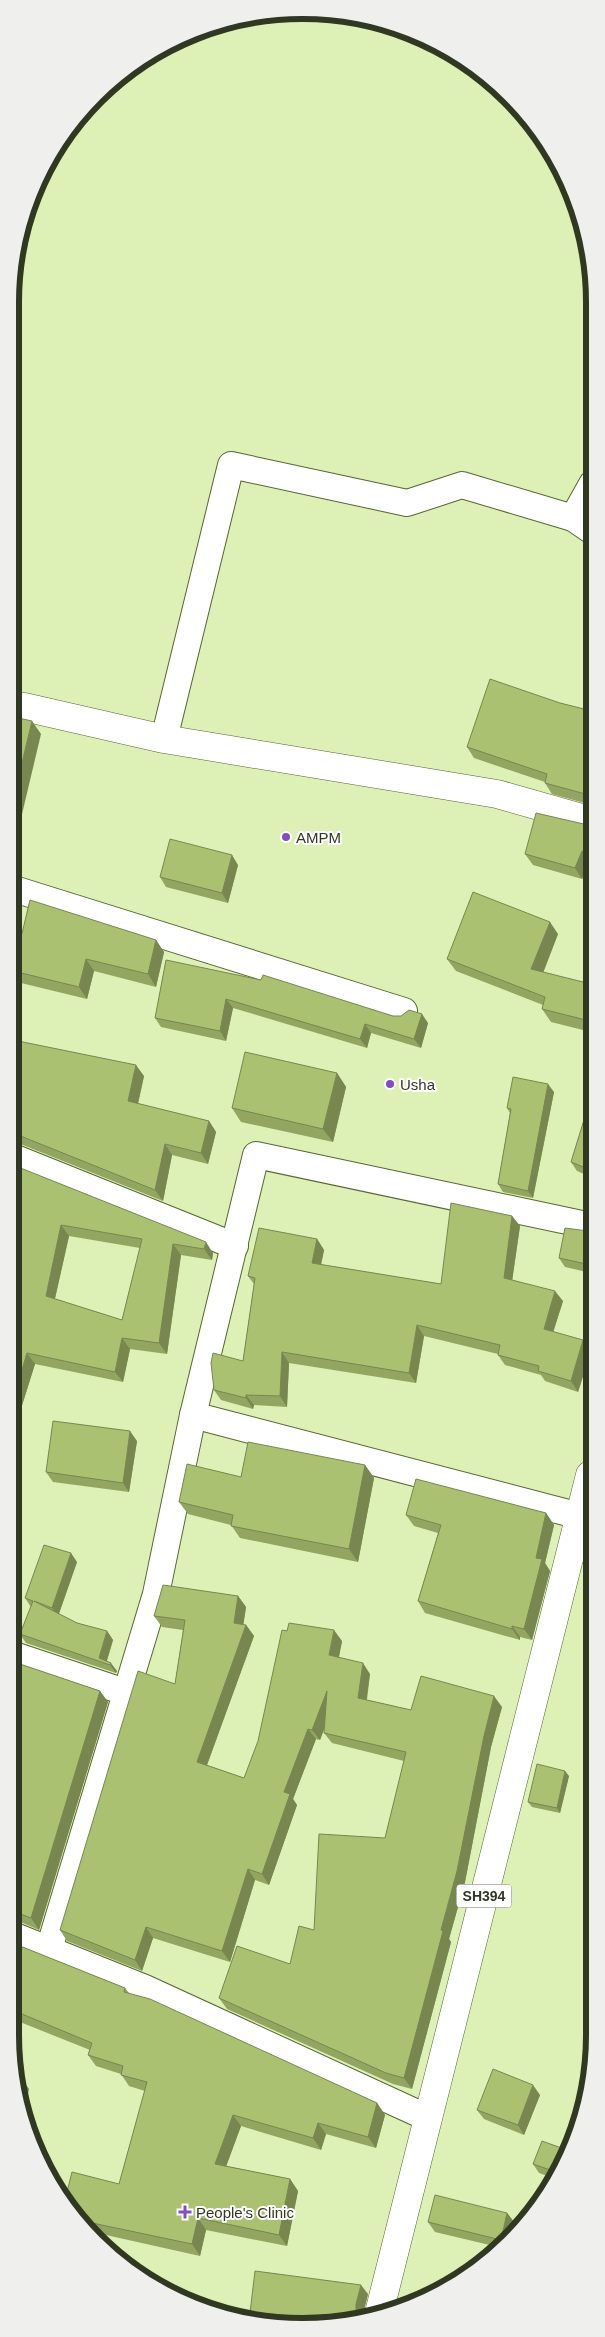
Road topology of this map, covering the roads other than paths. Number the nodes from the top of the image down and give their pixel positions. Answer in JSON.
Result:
{"nodes":[{"id":1,"x":586,"y":511,"type":"edge"},
{"id":2,"x":583,"y":524,"type":"edge"},
{"id":3,"x":19,"y":708,"type":"edge"},
{"id":4,"x":164,"y":739,"type":"junction"},
{"id":5,"x":586,"y":819,"type":"edge"},
{"id":6,"x":19,"y":891,"type":"edge"},
{"id":7,"x":404,"y":1011,"type":"edge"},
{"id":8,"x":19,"y":1159,"type":"edge"},
{"id":9,"x":586,"y":1225,"type":"edge"},
{"id":10,"x":235,"y":1246,"type":"junction"},
{"id":11,"x":193,"y":1415,"type":"junction"},
{"id":12,"x":586,"y":1491,"type":"edge"},
{"id":13,"x":580,"y":1516,"type":"junction"},
{"id":14,"x":582,"y":1548,"type":"edge"},
{"id":15,"x":19,"y":1657,"type":"edge"},
{"id":16,"x":125,"y":1692,"type":"junction"},
{"id":17,"x":19,"y":1937,"type":"edge"},
{"id":18,"x":49,"y":1949,"type":"junction"},
{"id":19,"x":428,"y":2118,"type":"junction"},
{"id":20,"x":380,"y":2308,"type":"edge"}],
"edges":[{"from":1,"to":2,"type":"street"},
{"from":2,"to":4,"type":"street"},
{"from":3,"to":4,"type":"main road"},
{"from":4,"to":5,"type":"main road"},
{"from":6,"to":7,"type":"street"},
{"from":8,"to":10,"type":"street"},
{"from":9,"to":10,"type":"street"},
{"from":10,"to":11,"type":"street"},
{"from":11,"to":13,"type":"street"},
{"from":11,"to":16,"type":"street"},
{"from":12,"to":13,"type":"main road","number":"SH394"},
{"from":13,"to":14,"type":"main road","number":"SH394"},
{"from":14,"to":19,"type":"main road","number":"SH394"},
{"from":15,"to":16,"type":"street"},
{"from":16,"to":18,"type":"street"},
{"from":17,"to":18,"type":"street"},
{"from":18,"to":19,"type":"street"},
{"from":19,"to":20,"type":"main road","number":"SH394"}]}
